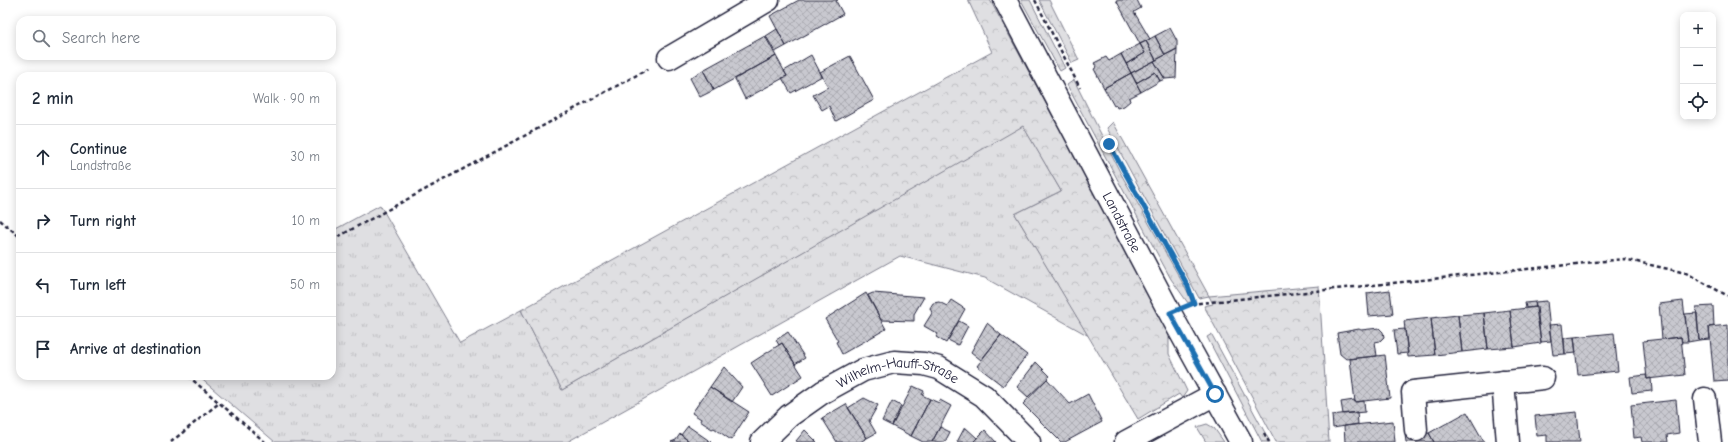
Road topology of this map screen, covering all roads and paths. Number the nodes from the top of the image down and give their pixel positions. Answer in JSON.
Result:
{"nodes":[{"id":1,"x":768,"y":0,"type":"edge"},
{"id":2,"x":1005,"y":0,"type":"edge"},
{"id":3,"x":1035,"y":0,"type":"edge"},
{"id":4,"x":669,"y":58,"type":"joint"},
{"id":5,"x":1084,"y":95,"type":"dead end"},
{"id":6,"x":1120,"y":164,"type":"dead end"},
{"id":7,"x":0,"y":220,"type":"edge"},
{"id":8,"x":16,"y":234,"type":"edge"},
{"id":9,"x":336,"y":238,"type":"edge"},
{"id":10,"x":1728,"y":296,"type":"edge"},
{"id":11,"x":1194,"y":303,"type":"junction"},
{"id":12,"x":1197,"y":310,"type":"dead end"},
{"id":13,"x":1170,"y":313,"type":"junction"},
{"id":14,"x":1544,"y":378,"type":"dead end"},
{"id":15,"x":193,"y":380,"type":"edge"},
{"id":16,"x":1503,"y":382,"type":"junction"},
{"id":17,"x":1215,"y":394,"type":"junction"},
{"id":18,"x":1705,"y":399,"type":"dead end"},
{"id":19,"x":219,"y":403,"type":"junction"},
{"id":20,"x":1262,"y":428,"type":"dead end"},
{"id":21,"x":1416,"y":430,"type":"dead end"},
{"id":22,"x":170,"y":442,"type":"edge"},
{"id":23,"x":265,"y":442,"type":"edge"},
{"id":24,"x":762,"y":442,"type":"edge"},
{"id":25,"x":1029,"y":442,"type":"edge"},
{"id":26,"x":1126,"y":442,"type":"edge"},
{"id":27,"x":1241,"y":442,"type":"edge"},
{"id":28,"x":1269,"y":442,"type":"edge"},
{"id":29,"x":1508,"y":442,"type":"edge"},
{"id":30,"x":1710,"y":442,"type":"edge"}],
"edges":[{"from":1,"to":4,"type":"street"},
{"from":2,"to":13,"type":"street","name":"Landstraße"},
{"from":3,"to":5,"type":"path"},
{"from":4,"to":9,"type":"path"},
{"from":6,"to":11,"type":"path"},
{"from":7,"to":8,"type":"path"},
{"from":10,"to":11,"type":"path"},
{"from":11,"to":12,"type":"path"},
{"from":11,"to":13,"type":"path"},
{"from":13,"to":17,"type":"street","name":"Landstraße"},
{"from":14,"to":16,"type":"street"},
{"from":15,"to":19,"type":"path"},
{"from":16,"to":21,"type":"street"},
{"from":16,"to":29,"type":"street"},
{"from":17,"to":26,"type":"street"},
{"from":17,"to":27,"type":"street","name":"Landstraße"},
{"from":18,"to":30,"type":"street"},
{"from":19,"to":22,"type":"path"},
{"from":19,"to":23,"type":"path"},
{"from":20,"to":28,"type":"path"},
{"from":24,"to":25,"type":"street","name":"Wilhelm-Hauff-Straße"}]}
